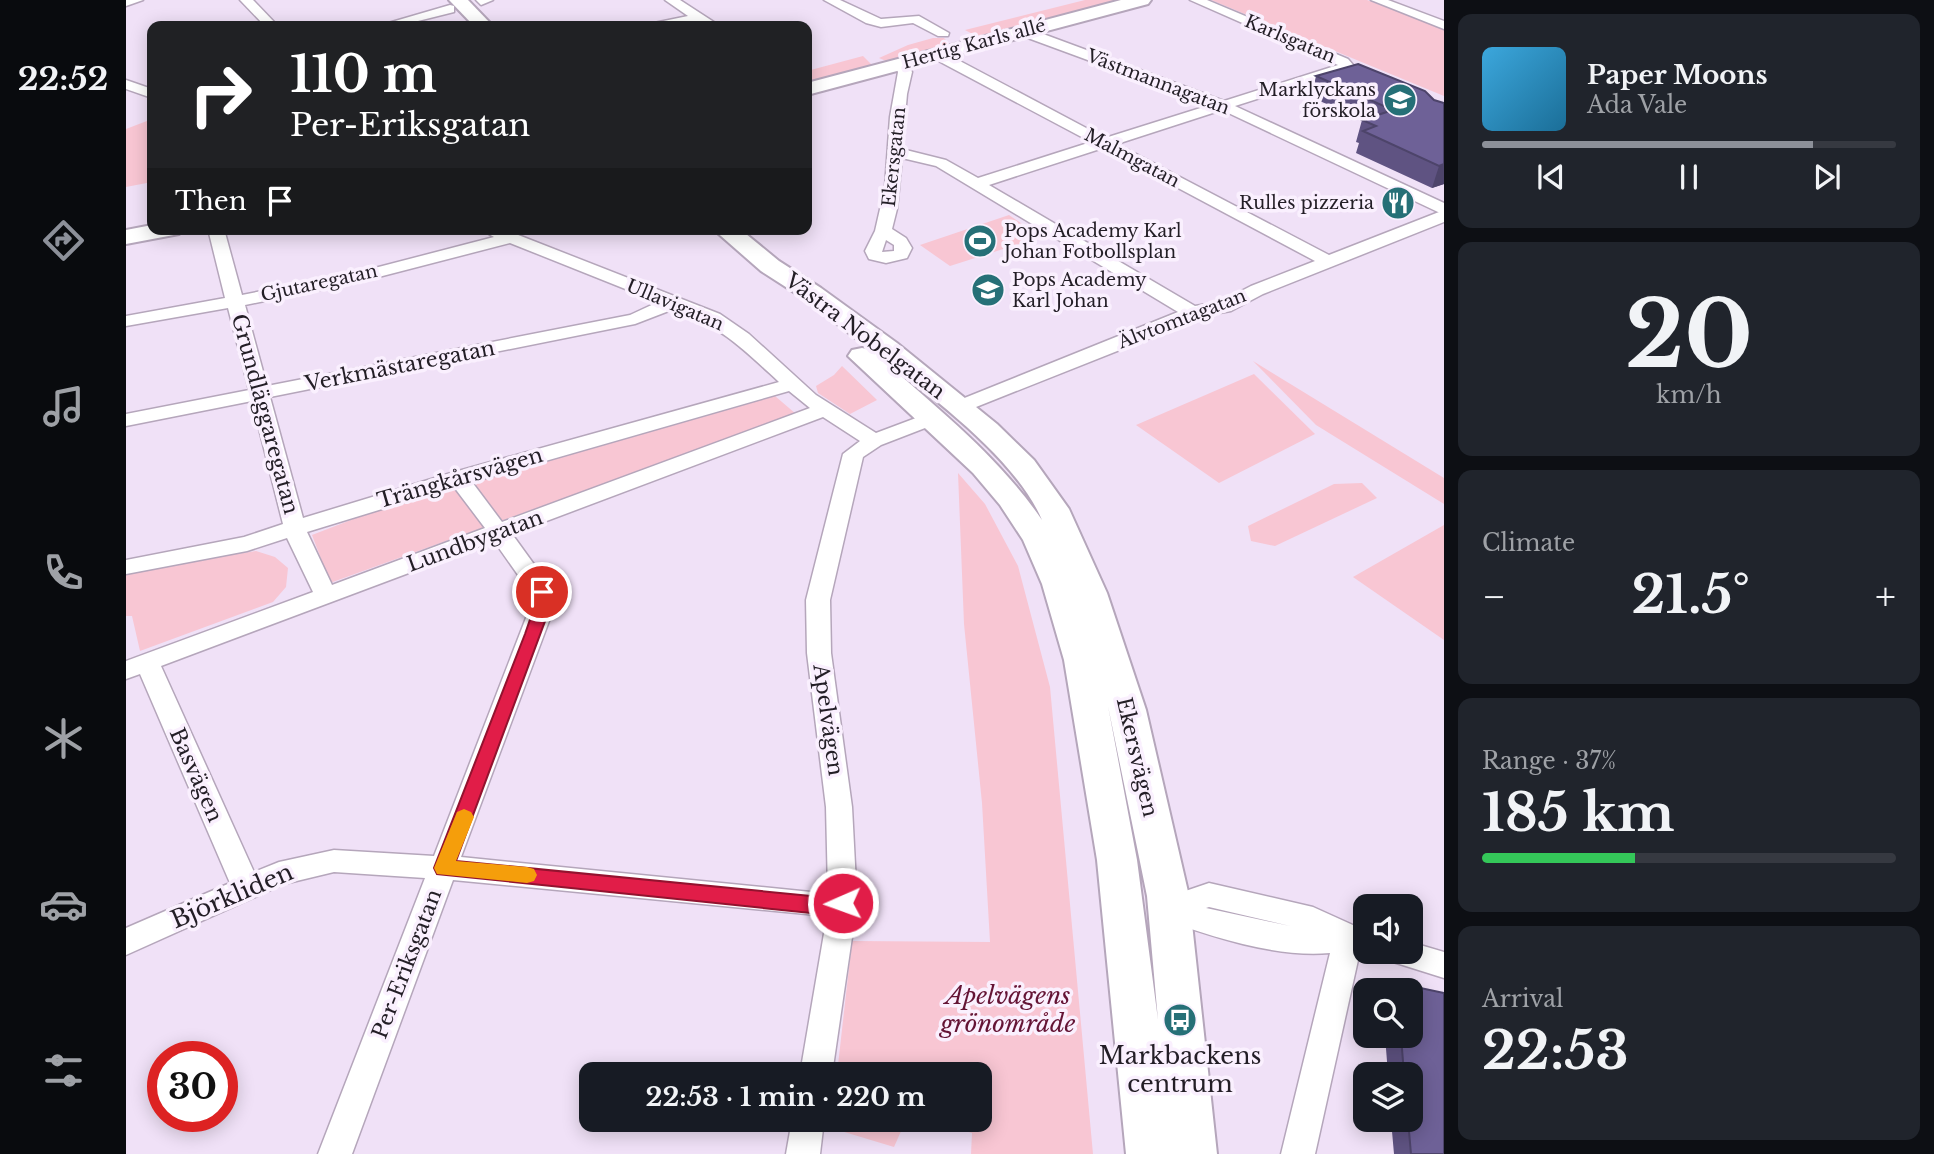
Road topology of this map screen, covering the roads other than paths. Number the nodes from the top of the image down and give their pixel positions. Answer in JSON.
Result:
{"nodes":[{"id":1,"x":137,"y":0,"type":"edge"},
{"id":2,"x":246,"y":0,"type":"edge"},
{"id":3,"x":671,"y":0,"type":"edge"},
{"id":4,"x":830,"y":0,"type":"edge"},
{"id":5,"x":1075,"y":0,"type":"edge"},
{"id":6,"x":1142,"y":0,"type":"edge"},
{"id":7,"x":1196,"y":0,"type":"edge"},
{"id":8,"x":1377,"y":0,"type":"edge"},
{"id":9,"x":126,"y":2,"type":"edge"},
{"id":10,"x":451,"y":3,"type":"edge"},
{"id":11,"x":698,"y":17,"type":"junction"},
{"id":12,"x":267,"y":21,"type":"edge"},
{"id":13,"x":399,"y":21,"type":"edge"},
{"id":14,"x":464,"y":21,"type":"edge"},
{"id":15,"x":477,"y":21,"type":"edge"},
{"id":16,"x":680,"y":21,"type":"edge"},
{"id":17,"x":705,"y":21,"type":"edge"},
{"id":18,"x":881,"y":23,"type":"junction"},
{"id":19,"x":1444,"y":24,"type":"edge"},
{"id":20,"x":1022,"y":32,"type":"junction"},
{"id":21,"x":942,"y":39,"type":"junction"},
{"id":22,"x":882,"y":40,"type":"dead end"},
{"id":23,"x":865,"y":53,"type":"dead end"},
{"id":24,"x":897,"y":71,"type":"junction"},
{"id":25,"x":126,"y":84,"type":"edge"},
{"id":26,"x":812,"y":88,"type":"edge"},
{"id":27,"x":147,"y":90,"type":"edge"},
{"id":28,"x":147,"y":91,"type":"edge"},
{"id":29,"x":126,"y":95,"type":"edge"},
{"id":30,"x":1222,"y":105,"type":"junction"},
{"id":31,"x":1105,"y":144,"type":"junction"},
{"id":32,"x":894,"y":152,"type":"junction"},
{"id":33,"x":978,"y":183,"type":"junction"},
{"id":34,"x":1444,"y":209,"type":"edge"},
{"id":35,"x":1444,"y":216,"type":"edge"},
{"id":36,"x":147,"y":223,"type":"edge"},
{"id":37,"x":126,"y":227,"type":"edge"},
{"id":38,"x":885,"y":232,"type":"dead end"},
{"id":39,"x":147,"y":233,"type":"edge"},
{"id":40,"x":218,"y":235,"type":"edge"},
{"id":41,"x":503,"y":235,"type":"edge"},
{"id":42,"x":732,"y":235,"type":"edge"},
{"id":43,"x":126,"y":237,"type":"edge"},
{"id":44,"x":510,"y":238,"type":"junction"},
{"id":45,"x":1329,"y":262,"type":"junction"},
{"id":46,"x":235,"y":302,"type":"junction"},
{"id":47,"x":672,"y":303,"type":"junction"},
{"id":48,"x":1192,"y":312,"type":"junction"},
{"id":49,"x":126,"y":321,"type":"edge"},
{"id":50,"x":793,"y":384,"type":"junction"},
{"id":51,"x":259,"y":394,"type":"junction"},
{"id":52,"x":824,"y":410,"type":"junction"},
{"id":53,"x":945,"y":413,"type":"junction"},
{"id":54,"x":126,"y":420,"type":"edge"},
{"id":55,"x":874,"y":441,"type":"junction"},
{"id":56,"x":458,"y":478,"type":"junction"},
{"id":57,"x":295,"y":529,"type":"junction"},
{"id":58,"x":499,"y":533,"type":"junction"},
{"id":59,"x":126,"y":567,"type":"edge"},
{"id":60,"x":326,"y":594,"type":"junction"},
{"id":61,"x":137,"y":666,"type":"edge"},
{"id":62,"x":444,"y":868,"type":"junction"},
{"id":63,"x":248,"y":886,"type":"junction"},
{"id":64,"x":843,"y":903,"type":"junction"},
{"id":65,"x":1123,"y":903,"type":"junction"},
{"id":66,"x":1169,"y":909,"type":"junction"},
{"id":67,"x":1353,"y":938,"type":"edge"},
{"id":68,"x":126,"y":942,"type":"edge"},
{"id":69,"x":1353,"y":953,"type":"edge"},
{"id":70,"x":1423,"y":959,"type":"edge"},
{"id":71,"x":1444,"y":965,"type":"edge"},
{"id":72,"x":818,"y":1062,"type":"edge"},
{"id":73,"x":806,"y":1132,"type":"edge"},
{"id":74,"x":335,"y":1154,"type":"edge"},
{"id":75,"x":803,"y":1154,"type":"edge"},
{"id":76,"x":1150,"y":1154,"type":"edge"},
{"id":77,"x":1193,"y":1154,"type":"edge"},
{"id":78,"x":1298,"y":1154,"type":"edge"}],
"edges":[{"from":1,"to":9,"type":"street"},
{"from":2,"to":12,"type":"street"},
{"from":3,"to":11,"type":"street"},
{"from":4,"to":18,"type":"street"},
{"from":5,"to":21,"type":"main road","name":"Hertig Karls allé"},
{"from":6,"to":20,"type":"main road","name":"Hertig Karls allé"},
{"from":7,"to":30,"type":"street","name":"Karlsgatan"},
{"from":8,"to":19,"type":"street"},
{"from":10,"to":13,"type":"street"},
{"from":10,"to":14,"type":"main road"},
{"from":10,"to":15,"type":"main road"},
{"from":11,"to":16,"type":"street"},
{"from":11,"to":17,"type":"street"},
{"from":18,"to":21,"type":"street"},
{"from":18,"to":22,"type":"street"},
{"from":20,"to":21,"type":"main road","name":"Hertig Karls allé"},
{"from":20,"to":30,"type":"street","name":"Västmannagatan"},
{"from":21,"to":24,"type":"main road","name":"Hertig Karls allé"},
{"from":21,"to":31,"type":"street","name":"Malmgatan"},
{"from":23,"to":24,"type":"main road"},
{"from":24,"to":26,"type":"main road","name":"Hertig Karls allé"},
{"from":24,"to":32,"type":"street","name":"Ekersgatan"},
{"from":25,"to":27,"type":"street"},
{"from":28,"to":29,"type":"street"},
{"from":30,"to":31,"type":"street"},
{"from":30,"to":34,"type":"street","name":"Västmannagatan"},
{"from":31,"to":33,"type":"street"},
{"from":31,"to":45,"type":"street","name":"Malmgatan"},
{"from":32,"to":33,"type":"street"},
{"from":32,"to":38,"type":"street","name":"Ekersgatan"},
{"from":33,"to":48,"type":"street"},
{"from":35,"to":45,"type":"street","name":"Älvtomtagatan"},
{"from":36,"to":37,"type":"main road"},
{"from":39,"to":43,"type":"main road"},
{"from":40,"to":46,"type":"street","name":"Grundläggaregatan"},
{"from":41,"to":44,"type":"street","name":"Ullavigatan"},
{"from":42,"to":53,"type":"main road","name":"Västra Nobelgatan"},
{"from":44,"to":46,"type":"street","name":"Gjutaregatan"},
{"from":44,"to":47,"type":"street","name":"Ullavigatan"},
{"from":45,"to":48,"type":"street","name":"Älvtomtagatan"},
{"from":46,"to":49,"type":"street","name":"Gjutaregatan"},
{"from":46,"to":51,"type":"street","name":"Grundläggaregatan"},
{"from":47,"to":50,"type":"street","name":"Ullavigatan"},
{"from":47,"to":51,"type":"street","name":"Verkmästaregatan"},
{"from":48,"to":53,"type":"street","name":"Älvtomtagatan"},
{"from":50,"to":52,"type":"street","name":"Ullavigatan"},
{"from":50,"to":56,"type":"street","name":"Trängkårsvägen"},
{"from":51,"to":54,"type":"street","name":"Verkmästaregatan"},
{"from":51,"to":57,"type":"street","name":"Grundläggaregatan"},
{"from":52,"to":55,"type":"street","name":"Ullavigatan"},
{"from":52,"to":58,"type":"street","name":"Lundbygatan"},
{"from":53,"to":55,"type":"street","name":"Apelvägen"},
{"from":53,"to":65,"type":"main road","name":"Ekersvägen"},
{"from":53,"to":66,"type":"main road","name":"Ekersvägen"},
{"from":55,"to":64,"type":"street","name":"Apelvägen"},
{"from":56,"to":57,"type":"street","name":"Trängkårsvägen"},
{"from":56,"to":58,"type":"street","name":"Per-Eriksgatan"},
{"from":57,"to":59,"type":"street","name":"Trängkårsvägen"},
{"from":57,"to":60,"type":"street","name":"Grundläggaregatan"},
{"from":58,"to":60,"type":"street","name":"Lundbygatan"},
{"from":58,"to":62,"type":"street","name":"Per-Eriksgatan"},
{"from":60,"to":61,"type":"street","name":"Lundbygatan"},
{"from":61,"to":63,"type":"street","name":"Basvägen"},
{"from":62,"to":63,"type":"street","name":"Björkliden"},
{"from":62,"to":64,"type":"street","name":"Björkliden"},
{"from":62,"to":74,"type":"street","name":"Per-Eriksgatan"},
{"from":63,"to":68,"type":"street","name":"Björkliden"},
{"from":64,"to":72,"type":"street","name":"Apelvägen"},
{"from":65,"to":66,"type":"main road"},
{"from":65,"to":76,"type":"main road","name":"Ekersvägen"},
{"from":66,"to":67,"type":"street"},
{"from":66,"to":77,"type":"main road","name":"Ekersvägen"},
{"from":69,"to":78,"type":"street"},
{"from":70,"to":71,"type":"street"},
{"from":73,"to":75,"type":"street"}]}
